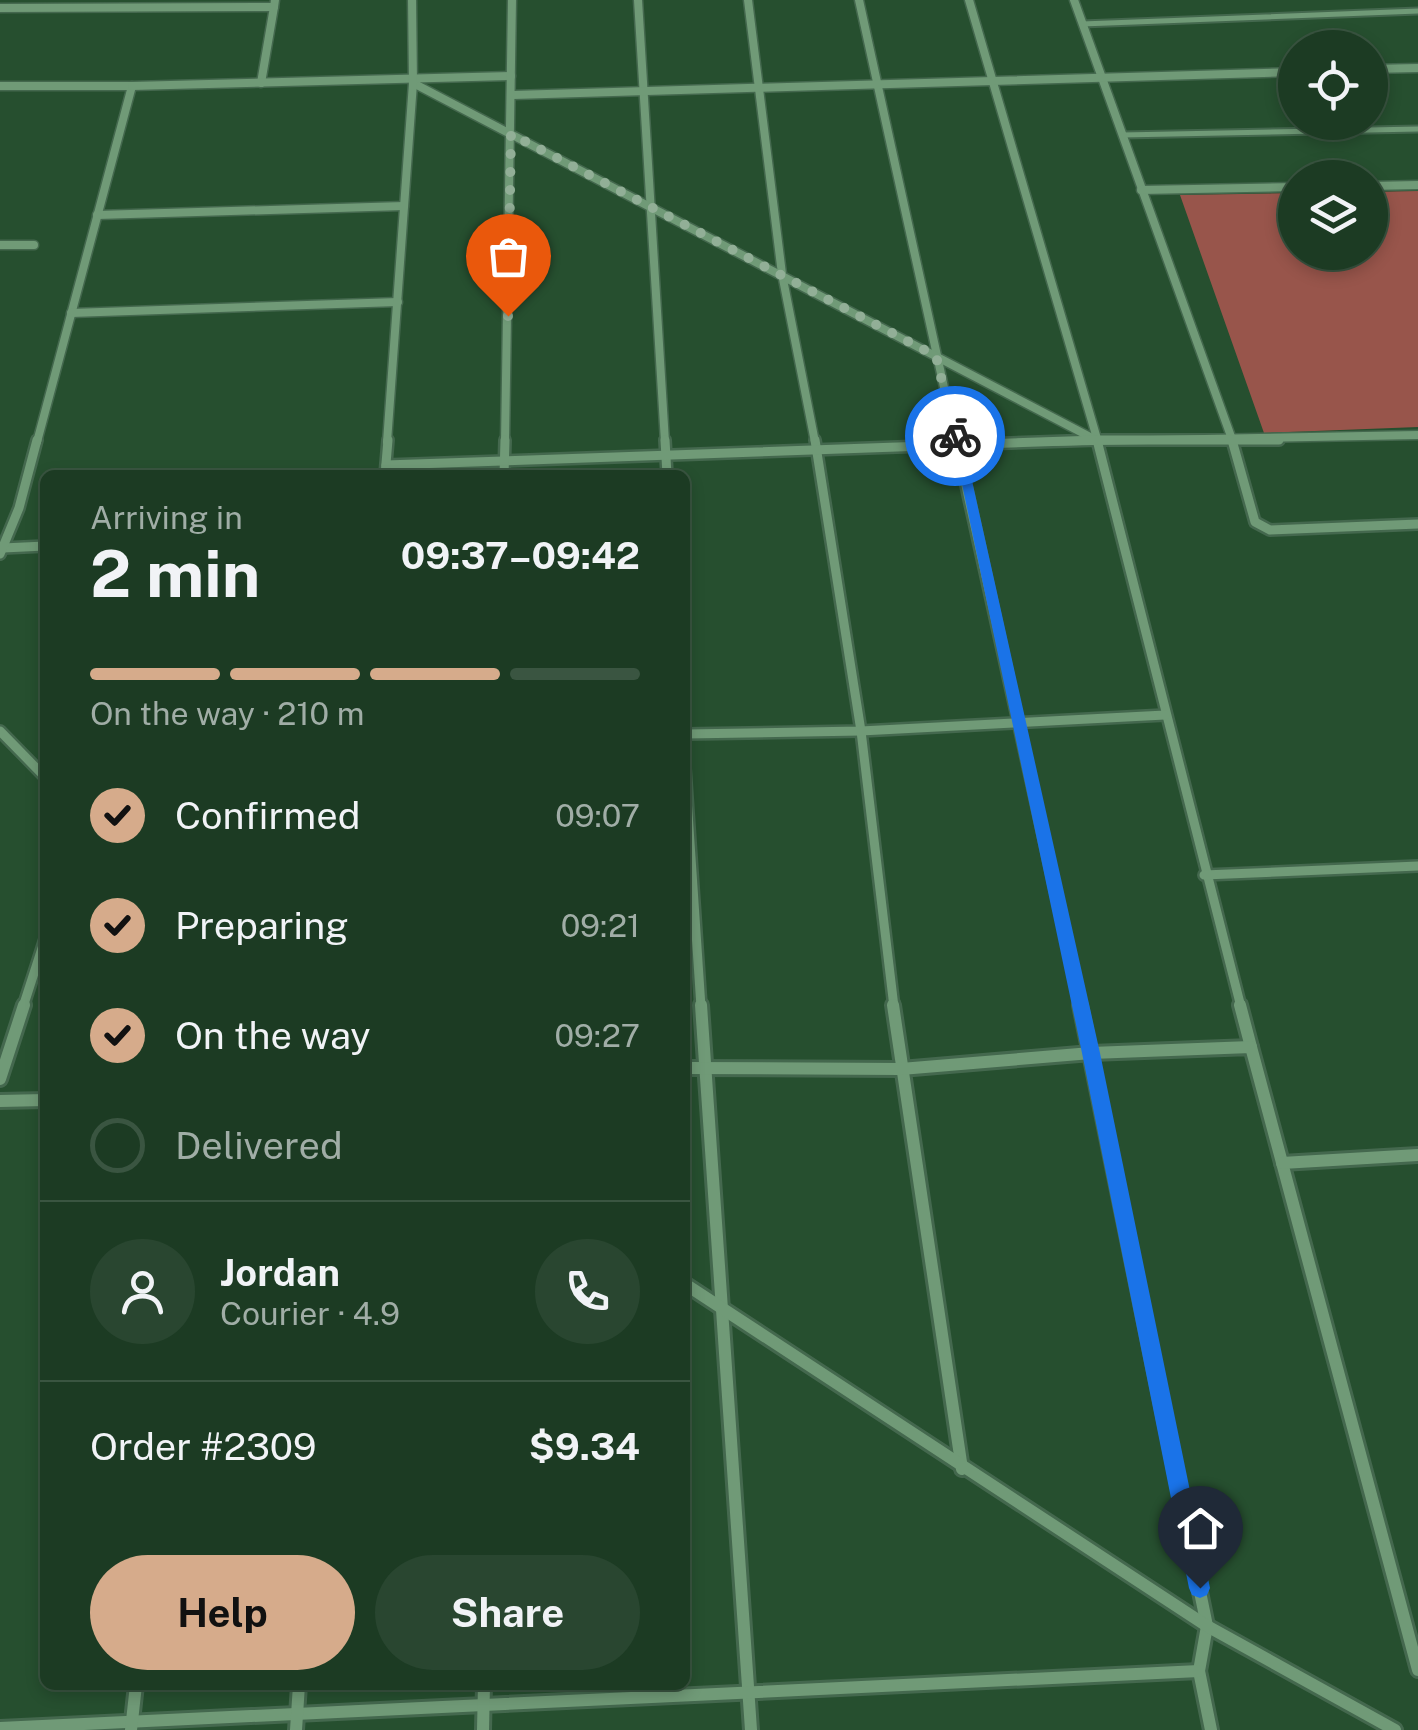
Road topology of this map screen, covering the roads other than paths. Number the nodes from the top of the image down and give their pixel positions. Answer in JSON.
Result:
{"nodes":[{"id":1,"x":412,"y":0,"type":"edge"},
{"id":2,"x":512,"y":0,"type":"edge"},
{"id":3,"x":638,"y":0,"type":"edge"},
{"id":4,"x":748,"y":0,"type":"edge"},
{"id":5,"x":859,"y":0,"type":"edge"},
{"id":6,"x":969,"y":0,"type":"edge"},
{"id":7,"x":1074,"y":0,"type":"edge"},
{"id":8,"x":274,"y":4,"type":"edge"},
{"id":9,"x":0,"y":8,"type":"edge"},
{"id":10,"x":1418,"y":10,"type":"edge"},
{"id":11,"x":1082,"y":24,"type":"junction"},
{"id":12,"x":1418,"y":68,"type":"edge"},
{"id":13,"x":1388,"y":69,"type":"edge"},
{"id":14,"x":1278,"y":73,"type":"edge"},
{"id":15,"x":512,"y":76,"type":"junction"},
{"id":16,"x":1101,"y":78,"type":"junction"},
{"id":17,"x":413,"y":81,"type":"junction"},
{"id":18,"x":991,"y":81,"type":"junction"},
{"id":19,"x":261,"y":83,"type":"junction"},
{"id":20,"x":878,"y":84,"type":"junction"},
{"id":21,"x":0,"y":86,"type":"edge"},
{"id":22,"x":132,"y":86,"type":"junction"},
{"id":23,"x":759,"y":88,"type":"junction"},
{"id":24,"x":643,"y":92,"type":"junction"},
{"id":25,"x":514,"y":95,"type":"junction"},
{"id":26,"x":1418,"y":128,"type":"edge"},
{"id":27,"x":511,"y":134,"type":"junction"},
{"id":28,"x":1122,"y":135,"type":"junction"},
{"id":29,"x":1418,"y":185,"type":"edge"},
{"id":30,"x":1388,"y":186,"type":"edge"},
{"id":31,"x":1278,"y":188,"type":"edge"},
{"id":32,"x":1142,"y":190,"type":"junction"},
{"id":33,"x":404,"y":206,"type":"junction"},
{"id":34,"x":652,"y":208,"type":"junction"},
{"id":35,"x":98,"y":215,"type":"junction"},
{"id":36,"x":0,"y":245,"type":"edge"},
{"id":37,"x":34,"y":245,"type":"dead end"},
{"id":38,"x":782,"y":274,"type":"junction"},
{"id":39,"x":398,"y":302,"type":"junction"},
{"id":40,"x":71,"y":313,"type":"junction"},
{"id":41,"x":936,"y":356,"type":"junction"},
{"id":42,"x":1418,"y":435,"type":"edge"},
{"id":43,"x":1097,"y":440,"type":"junction"},
{"id":44,"x":1233,"y":442,"type":"junction"},
{"id":45,"x":958,"y":445,"type":"junction"},
{"id":46,"x":817,"y":452,"type":"junction"},
{"id":47,"x":666,"y":455,"type":"junction"},
{"id":48,"x":504,"y":461,"type":"junction"},
{"id":49,"x":386,"y":470,"type":"edge"},
{"id":50,"x":504,"y":470,"type":"edge"},
{"id":51,"x":667,"y":470,"type":"edge"},
{"id":52,"x":1418,"y":524,"type":"edge"},
{"id":53,"x":40,"y":547,"type":"edge"},
{"id":54,"x":1,"y":551,"type":"edge"},
{"id":55,"x":1165,"y":715,"type":"junction"},
{"id":56,"x":1018,"y":720,"type":"junction"},
{"id":57,"x":861,"y":730,"type":"junction"},
{"id":58,"x":0,"y":731,"type":"edge"},
{"id":59,"x":690,"y":734,"type":"edge"},
{"id":60,"x":40,"y":771,"type":"edge"},
{"id":61,"x":690,"y":846,"type":"edge"},
{"id":62,"x":1418,"y":866,"type":"edge"},
{"id":63,"x":1204,"y":875,"type":"junction"},
{"id":64,"x":40,"y":955,"type":"edge"},
{"id":65,"x":1250,"y":1047,"type":"junction"},
{"id":66,"x":1091,"y":1053,"type":"junction"},
{"id":67,"x":704,"y":1066,"type":"junction"},
{"id":68,"x":690,"y":1067,"type":"edge"},
{"id":69,"x":901,"y":1068,"type":"junction"},
{"id":70,"x":0,"y":1079,"type":"edge"},
{"id":71,"x":40,"y":1100,"type":"edge"},
{"id":72,"x":0,"y":1101,"type":"edge"},
{"id":73,"x":1418,"y":1156,"type":"edge"},
{"id":74,"x":1282,"y":1163,"type":"junction"},
{"id":75,"x":690,"y":1287,"type":"edge"},
{"id":76,"x":722,"y":1309,"type":"junction"},
{"id":77,"x":962,"y":1469,"type":"junction"},
{"id":78,"x":1207,"y":1626,"type":"junction"},
{"id":79,"x":1418,"y":1670,"type":"edge"},
{"id":80,"x":1199,"y":1671,"type":"junction"},
{"id":81,"x":136,"y":1690,"type":"edge"},
{"id":82,"x":299,"y":1690,"type":"edge"},
{"id":83,"x":484,"y":1690,"type":"edge"},
{"id":84,"x":748,"y":1691,"type":"junction"},
{"id":85,"x":484,"y":1706,"type":"junction"},
{"id":86,"x":297,"y":1714,"type":"junction"},
{"id":87,"x":132,"y":1726,"type":"edge"},
{"id":88,"x":0,"y":1728,"type":"edge"},
{"id":89,"x":296,"y":1730,"type":"edge"},
{"id":90,"x":484,"y":1730,"type":"edge"},
{"id":91,"x":751,"y":1730,"type":"edge"},
{"id":92,"x":1211,"y":1730,"type":"edge"},
{"id":93,"x":1395,"y":1730,"type":"edge"}],
"edges":[{"from":1,"to":17,"type":"street"},
{"from":2,"to":15,"type":"street"},
{"from":3,"to":24,"type":"street"},
{"from":4,"to":23,"type":"street"},
{"from":5,"to":20,"type":"street"},
{"from":6,"to":18,"type":"street"},
{"from":7,"to":11,"type":"street"},
{"from":8,"to":9,"type":"street"},
{"from":8,"to":19,"type":"street"},
{"from":10,"to":11,"type":"lane"},
{"from":11,"to":16,"type":"street"},
{"from":12,"to":13,"type":"street"},
{"from":14,"to":16,"type":"street"},
{"from":15,"to":17,"type":"street"},
{"from":15,"to":25,"type":"street"},
{"from":16,"to":18,"type":"street"},
{"from":16,"to":28,"type":"street"},
{"from":17,"to":19,"type":"street"},
{"from":17,"to":27,"type":"street"},
{"from":17,"to":33,"type":"street"},
{"from":18,"to":20,"type":"street"},
{"from":18,"to":43,"type":"street"},
{"from":19,"to":22,"type":"street"},
{"from":20,"to":23,"type":"street"},
{"from":20,"to":41,"type":"street"},
{"from":21,"to":22,"type":"street"},
{"from":22,"to":35,"type":"street"},
{"from":23,"to":24,"type":"street"},
{"from":23,"to":38,"type":"street"},
{"from":24,"to":25,"type":"street"},
{"from":24,"to":34,"type":"street"},
{"from":25,"to":27,"type":"street"},
{"from":26,"to":28,"type":"lane"},
{"from":27,"to":34,"type":"street"},
{"from":27,"to":48,"type":"street"},
{"from":28,"to":32,"type":"street"},
{"from":29,"to":30,"type":"street"},
{"from":31,"to":32,"type":"street"},
{"from":32,"to":44,"type":"street"},
{"from":33,"to":35,"type":"street"},
{"from":33,"to":39,"type":"street"},
{"from":34,"to":38,"type":"street"},
{"from":34,"to":47,"type":"street"},
{"from":35,"to":40,"type":"street"},
{"from":36,"to":37,"type":"street"},
{"from":38,"to":41,"type":"street"},
{"from":38,"to":46,"type":"street"},
{"from":39,"to":40,"type":"street"},
{"from":39,"to":49,"type":"street"},
{"from":40,"to":54,"type":"street"},
{"from":41,"to":43,"type":"street"},
{"from":41,"to":45,"type":"street"},
{"from":42,"to":44,"type":"street"},
{"from":43,"to":44,"type":"street"},
{"from":43,"to":45,"type":"street"},
{"from":43,"to":55,"type":"street"},
{"from":44,"to":52,"type":"street"},
{"from":45,"to":46,"type":"street"},
{"from":45,"to":56,"type":"street"},
{"from":46,"to":47,"type":"street"},
{"from":46,"to":57,"type":"street"},
{"from":47,"to":48,"type":"street"},
{"from":47,"to":51,"type":"street"},
{"from":48,"to":49,"type":"street"},
{"from":48,"to":50,"type":"street"},
{"from":53,"to":54,"type":"street"},
{"from":55,"to":56,"type":"street"},
{"from":55,"to":63,"type":"street"},
{"from":56,"to":57,"type":"street"},
{"from":56,"to":66,"type":"street"},
{"from":57,"to":59,"type":"street"},
{"from":57,"to":69,"type":"street"},
{"from":58,"to":60,"type":"street"},
{"from":61,"to":67,"type":"street"},
{"from":62,"to":63,"type":"street"},
{"from":63,"to":65,"type":"street"},
{"from":64,"to":70,"type":"street"},
{"from":65,"to":66,"type":"street"},
{"from":65,"to":74,"type":"street"},
{"from":66,"to":69,"type":"street"},
{"from":66,"to":78,"type":"street"},
{"from":67,"to":68,"type":"street"},
{"from":67,"to":69,"type":"street"},
{"from":67,"to":76,"type":"street"},
{"from":69,"to":77,"type":"street"},
{"from":71,"to":72,"type":"street"},
{"from":73,"to":74,"type":"street"},
{"from":74,"to":79,"type":"street"},
{"from":75,"to":76,"type":"street"},
{"from":76,"to":77,"type":"street"},
{"from":76,"to":84,"type":"street"},
{"from":77,"to":78,"type":"street"},
{"from":78,"to":80,"type":"street"},
{"from":78,"to":93,"type":"street"},
{"from":80,"to":84,"type":"street"},
{"from":80,"to":92,"type":"street"},
{"from":81,"to":87,"type":"street"},
{"from":82,"to":86,"type":"street"},
{"from":83,"to":85,"type":"street"},
{"from":84,"to":85,"type":"street"},
{"from":84,"to":91,"type":"street"},
{"from":85,"to":86,"type":"street"},
{"from":85,"to":90,"type":"street"},
{"from":86,"to":87,"type":"street"},
{"from":86,"to":89,"type":"street"},
{"from":87,"to":88,"type":"street"}]}
